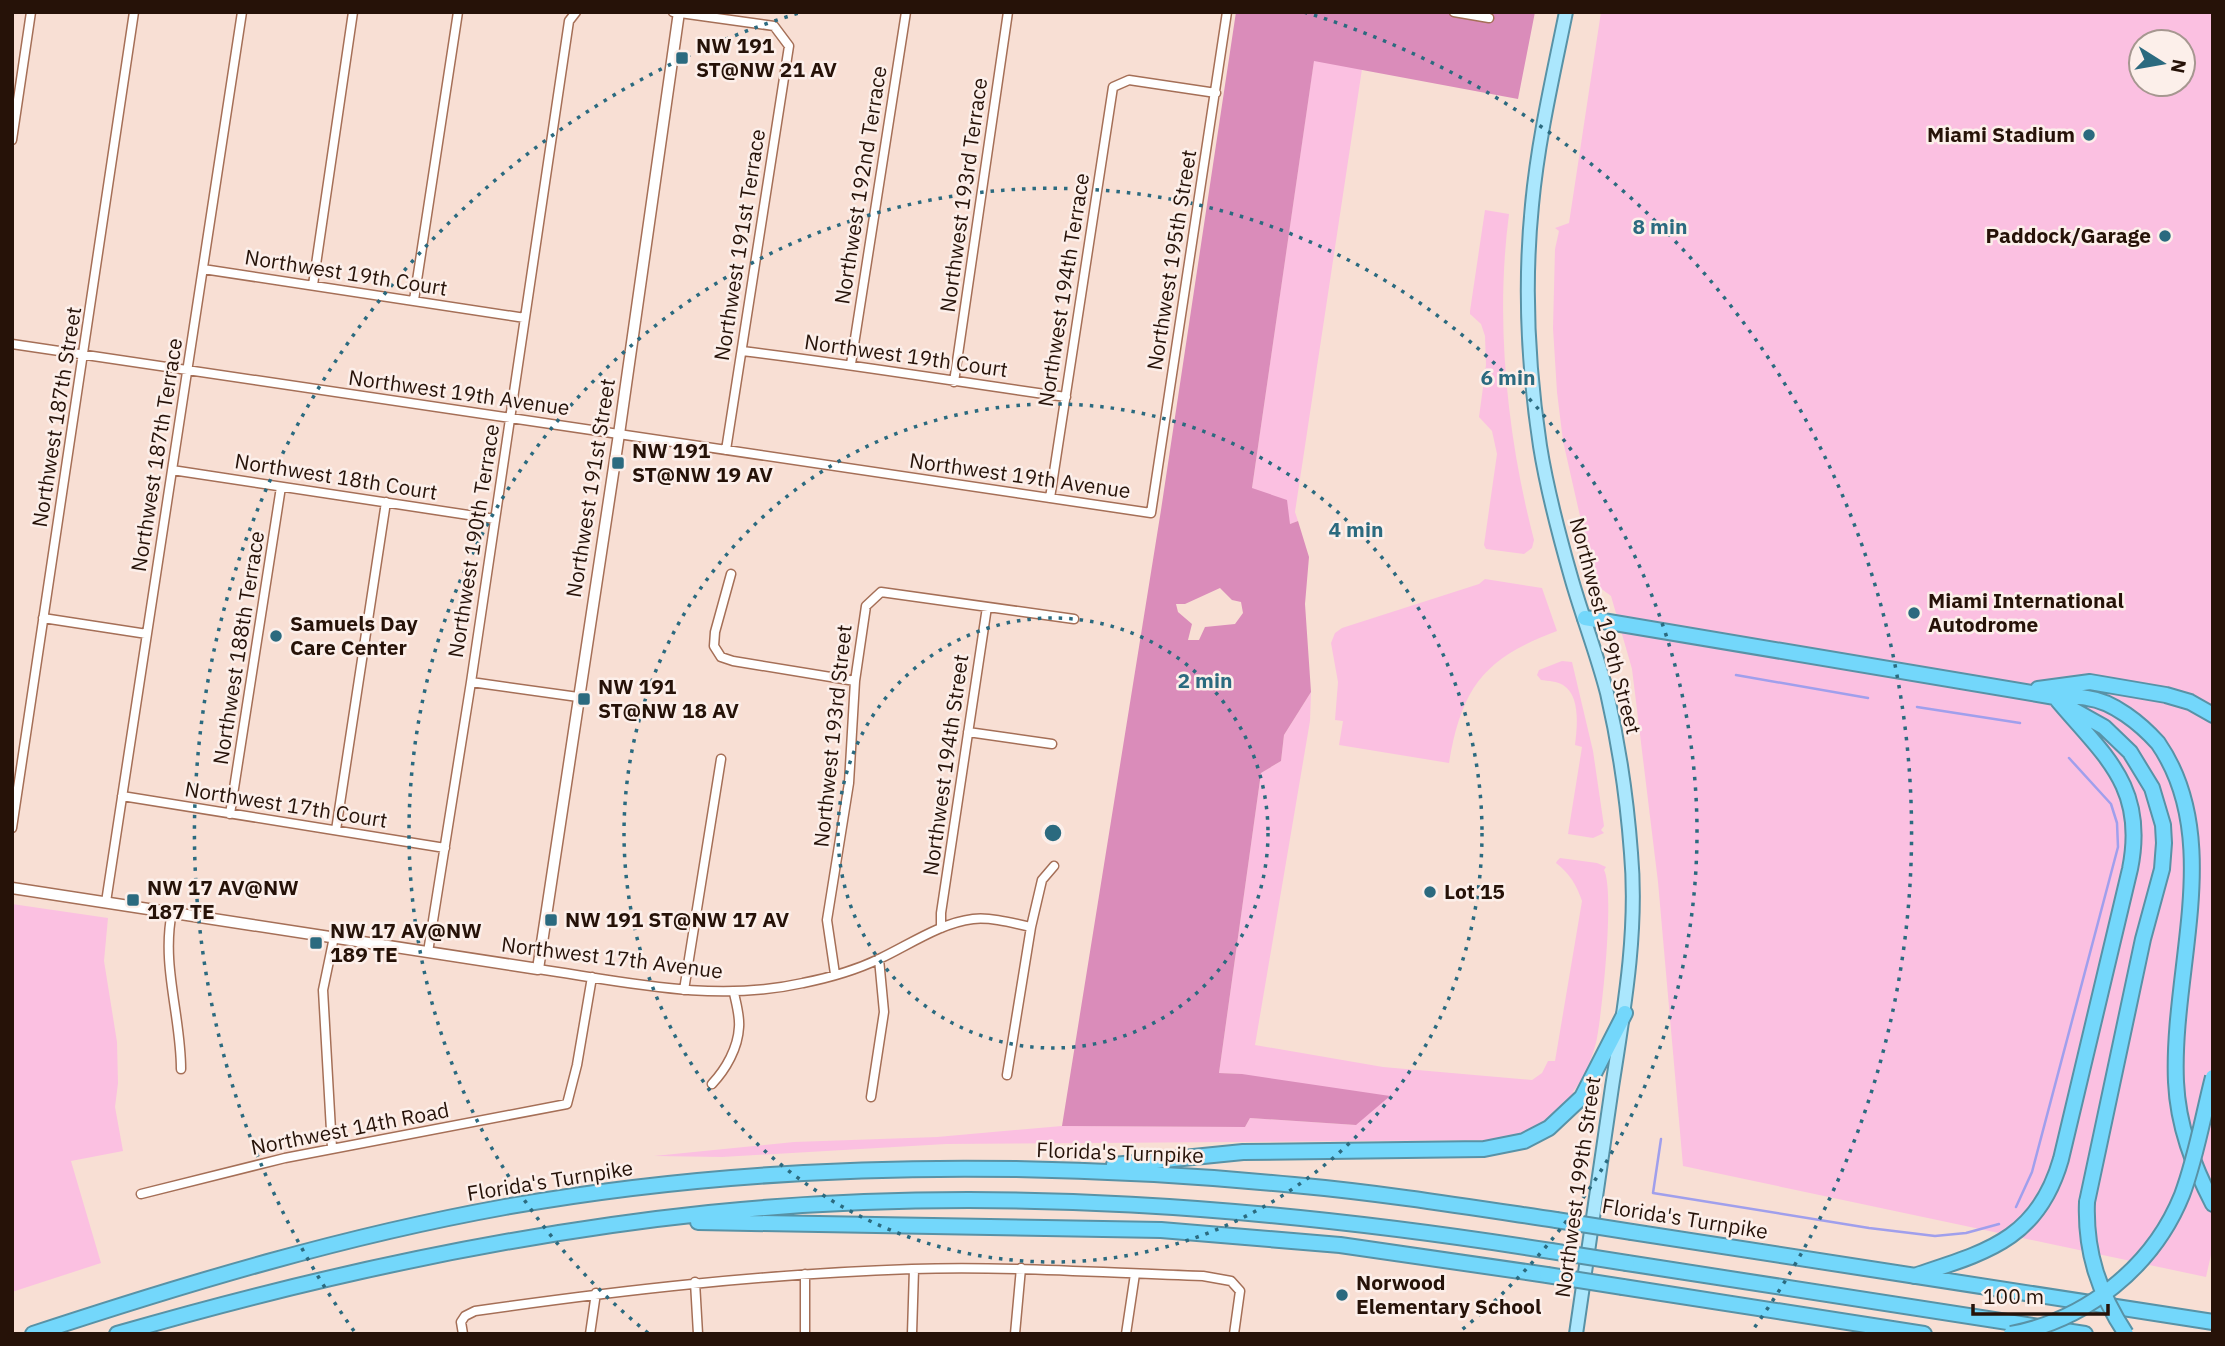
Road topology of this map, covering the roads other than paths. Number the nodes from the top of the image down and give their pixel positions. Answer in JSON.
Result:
{"nodes":[{"id":1,"x":31,"y":12,"type":"edge"},
{"id":2,"x":134,"y":12,"type":"edge"},
{"id":3,"x":242,"y":12,"type":"edge"},
{"id":4,"x":353,"y":12,"type":"edge"},
{"id":5,"x":458,"y":12,"type":"edge"},
{"id":6,"x":576,"y":12,"type":"edge"},
{"id":7,"x":673,"y":12,"type":"edge"},
{"id":8,"x":906,"y":12,"type":"edge"},
{"id":9,"x":1008,"y":12,"type":"edge"},
{"id":10,"x":1227,"y":12,"type":"edge"},
{"id":11,"x":1454,"y":12,"type":"edge"},
{"id":12,"x":1566,"y":12,"type":"edge"},
{"id":13,"x":679,"y":13,"type":"edge"},
{"id":14,"x":1489,"y":18,"type":"dead end"},
{"id":15,"x":1216,"y":93,"type":"junction"},
{"id":16,"x":12,"y":139,"type":"edge"},
{"id":17,"x":203,"y":269,"type":"junction"},
{"id":18,"x":313,"y":285,"type":"junction"},
{"id":19,"x":414,"y":300,"type":"junction"},
{"id":20,"x":525,"y":318,"type":"junction"},
{"id":21,"x":12,"y":344,"type":"edge"},
{"id":22,"x":741,"y":351,"type":"junction"},
{"id":23,"x":84,"y":355,"type":"junction"},
{"id":24,"x":851,"y":364,"type":"junction"},
{"id":25,"x":188,"y":370,"type":"junction"},
{"id":26,"x":954,"y":382,"type":"junction"},
{"id":27,"x":1066,"y":397,"type":"junction"},
{"id":28,"x":511,"y":418,"type":"junction"},
{"id":29,"x":619,"y":434,"type":"junction"},
{"id":30,"x":726,"y":450,"type":"junction"},
{"id":31,"x":172,"y":470,"type":"junction"},
{"id":32,"x":281,"y":487,"type":"junction"},
{"id":33,"x":1050,"y":498,"type":"junction"},
{"id":34,"x":386,"y":502,"type":"junction"},
{"id":35,"x":1151,"y":513,"type":"joint"},
{"id":36,"x":495,"y":519,"type":"junction"},
{"id":37,"x":731,"y":574,"type":"dead end"},
{"id":38,"x":987,"y":607,"type":"junction"},
{"id":39,"x":43,"y":618,"type":"junction"},
{"id":40,"x":1584,"y":618,"type":"junction"},
{"id":41,"x":1073,"y":619,"type":"dead end"},
{"id":42,"x":147,"y":635,"type":"junction"},
{"id":43,"x":855,"y":681,"type":"junction"},
{"id":44,"x":471,"y":682,"type":"junction"},
{"id":45,"x":2025,"y":691,"type":"junction"},
{"id":46,"x":2055,"y":696,"type":"junction"},
{"id":47,"x":578,"y":697,"type":"junction"},
{"id":48,"x":2213,"y":715,"type":"edge"},
{"id":49,"x":968,"y":732,"type":"junction"},
{"id":50,"x":1052,"y":744,"type":"dead end"},
{"id":51,"x":721,"y":759,"type":"dead end"},
{"id":52,"x":122,"y":796,"type":"junction"},
{"id":53,"x":230,"y":814,"type":"junction"},
{"id":54,"x":12,"y":828,"type":"edge"},
{"id":55,"x":336,"y":830,"type":"junction"},
{"id":56,"x":445,"y":848,"type":"junction"},
{"id":57,"x":1054,"y":866,"type":"dead end"},
{"id":58,"x":12,"y":888,"type":"edge"},
{"id":59,"x":106,"y":902,"type":"junction"},
{"id":60,"x":172,"y":912,"type":"junction"},
{"id":61,"x":1031,"y":926,"type":"junction"},
{"id":62,"x":941,"y":928,"type":"junction"},
{"id":63,"x":334,"y":937,"type":"junction"},
{"id":64,"x":428,"y":952,"type":"junction"},
{"id":65,"x":879,"y":959,"type":"junction"},
{"id":66,"x":537,"y":969,"type":"junction"},
{"id":67,"x":835,"y":974,"type":"junction"},
{"id":68,"x":592,"y":977,"type":"junction"},
{"id":69,"x":684,"y":990,"type":"junction"},
{"id":70,"x":734,"y":993,"type":"junction"},
{"id":71,"x":1625,"y":1013,"type":"junction"},
{"id":72,"x":181,"y":1069,"type":"dead end"},
{"id":73,"x":1007,"y":1075,"type":"dead end"},
{"id":74,"x":2213,"y":1077,"type":"edge"},
{"id":75,"x":712,"y":1084,"type":"dead end"},
{"id":76,"x":872,"y":1097,"type":"dead end"},
{"id":77,"x":332,"y":1148,"type":"junction"},
{"id":78,"x":1062,"y":1171,"type":"junction"},
{"id":79,"x":141,"y":1194,"type":"dead end"},
{"id":80,"x":2212,"y":1203,"type":"edge"},
{"id":81,"x":640,"y":1221,"type":"junction"},
{"id":82,"x":1021,"y":1268,"type":"junction"},
{"id":83,"x":914,"y":1269,"type":"junction"},
{"id":84,"x":805,"y":1274,"type":"junction"},
{"id":85,"x":1135,"y":1274,"type":"junction"},
{"id":86,"x":1914,"y":1276,"type":"junction"},
{"id":87,"x":695,"y":1282,"type":"junction"},
{"id":88,"x":596,"y":1293,"type":"junction"},
{"id":89,"x":2213,"y":1322,"type":"edge"},
{"id":90,"x":1918,"y":1333,"type":"edge"},
{"id":91,"x":33,"y":1334,"type":"edge"},
{"id":92,"x":117,"y":1334,"type":"edge"},
{"id":93,"x":463,"y":1334,"type":"edge"},
{"id":94,"x":590,"y":1334,"type":"edge"},
{"id":95,"x":698,"y":1334,"type":"edge"},
{"id":96,"x":805,"y":1334,"type":"edge"},
{"id":97,"x":912,"y":1334,"type":"edge"},
{"id":98,"x":1015,"y":1334,"type":"edge"},
{"id":99,"x":1126,"y":1334,"type":"edge"},
{"id":100,"x":1234,"y":1334,"type":"edge"},
{"id":101,"x":1576,"y":1334,"type":"edge"},
{"id":102,"x":2011,"y":1334,"type":"edge"},
{"id":103,"x":2085,"y":1334,"type":"edge"},
{"id":104,"x":2126,"y":1334,"type":"edge"}],
"edges":[{"from":1,"to":16,"type":"street"},
{"from":2,"to":23,"type":"street","name":"Northwest 187th Street"},
{"from":3,"to":17,"type":"street","name":"Northwest 187th Terrace"},
{"from":4,"to":18,"type":"street"},
{"from":5,"to":19,"type":"street"},
{"from":6,"to":20,"type":"street","name":"Northwest 190th Terrace"},
{"from":7,"to":13,"type":"street"},
{"from":8,"to":24,"type":"street","name":"Northwest 192nd Terrace"},
{"from":9,"to":26,"type":"street","name":"Northwest 193rd Terrace"},
{"from":10,"to":15,"type":"street","name":"Northwest 195th Street"},
{"from":11,"to":14,"type":"street"},
{"from":12,"to":40,"type":"main road","name":"Northwest 199th Street"},
{"from":13,"to":22,"type":"street","name":"Northwest 191st Terrace"},
{"from":13,"to":29,"type":"street","name":"Northwest 191st Street"},
{"from":15,"to":27,"type":"street","name":"Northwest 194th Terrace"},
{"from":15,"to":35,"type":"street","name":"Northwest 195th Street"},
{"from":17,"to":18,"type":"street","name":"Northwest 19th Court"},
{"from":17,"to":25,"type":"street","name":"Northwest 187th Terrace"},
{"from":18,"to":19,"type":"street","name":"Northwest 19th Court"},
{"from":19,"to":20,"type":"street","name":"Northwest 19th Court"},
{"from":20,"to":28,"type":"street","name":"Northwest 190th Terrace"},
{"from":21,"to":23,"type":"street","name":"Northwest 19th Avenue"},
{"from":22,"to":24,"type":"street","name":"Northwest 19th Court"},
{"from":22,"to":30,"type":"street","name":"Northwest 191st Terrace"},
{"from":23,"to":25,"type":"street","name":"Northwest 19th Avenue"},
{"from":23,"to":39,"type":"street","name":"Northwest 187th Street"},
{"from":24,"to":26,"type":"street","name":"Northwest 19th Court"},
{"from":25,"to":28,"type":"street","name":"Northwest 19th Avenue"},
{"from":25,"to":31,"type":"street","name":"Northwest 187th Terrace"},
{"from":26,"to":27,"type":"street","name":"Northwest 19th Court"},
{"from":27,"to":33,"type":"street","name":"Northwest 194th Terrace"},
{"from":28,"to":29,"type":"street","name":"Northwest 19th Avenue"},
{"from":28,"to":36,"type":"street","name":"Northwest 190th Terrace"},
{"from":29,"to":30,"type":"street","name":"Northwest 19th Avenue"},
{"from":29,"to":47,"type":"street","name":"Northwest 191st Street"},
{"from":30,"to":33,"type":"street","name":"Northwest 19th Avenue"},
{"from":31,"to":32,"type":"street","name":"Northwest 18th Court"},
{"from":31,"to":42,"type":"street","name":"Northwest 187th Terrace"},
{"from":32,"to":34,"type":"street","name":"Northwest 18th Court"},
{"from":32,"to":53,"type":"street","name":"Northwest 188th Terrace"},
{"from":33,"to":35,"type":"street","name":"Northwest 19th Avenue"},
{"from":34,"to":36,"type":"street","name":"Northwest 18th Court"},
{"from":34,"to":55,"type":"street"},
{"from":36,"to":44,"type":"street","name":"Northwest 190th Terrace"},
{"from":37,"to":43,"type":"street"},
{"from":38,"to":41,"type":"street"},
{"from":38,"to":43,"type":"street","name":"Northwest 193rd Street"},
{"from":38,"to":49,"type":"street","name":"Northwest 194th Street"},
{"from":39,"to":42,"type":"street"},
{"from":39,"to":54,"type":"street","name":"Northwest 187th Street"},
{"from":40,"to":45,"type":"highway"},
{"from":40,"to":71,"type":"main road","name":"Northwest 199th Street"},
{"from":42,"to":52,"type":"street","name":"Northwest 187th Terrace"},
{"from":43,"to":67,"type":"street","name":"Northwest 193rd Street"},
{"from":44,"to":47,"type":"street"},
{"from":44,"to":56,"type":"street","name":"Northwest 190th Terrace"},
{"from":45,"to":46,"type":"highway"},
{"from":45,"to":48,"type":"highway"},
{"from":46,"to":80,"type":"highway"},
{"from":46,"to":86,"type":"highway"},
{"from":46,"to":104,"type":"highway","bridge":true},
{"from":47,"to":66,"type":"street","name":"Northwest 191st Street"},
{"from":49,"to":50,"type":"street"},
{"from":49,"to":62,"type":"street","name":"Northwest 194th Street"},
{"from":51,"to":69,"type":"street"},
{"from":52,"to":53,"type":"street","name":"Northwest 17th Court"},
{"from":52,"to":59,"type":"street","name":"Northwest 187th Terrace"},
{"from":53,"to":55,"type":"street","name":"Northwest 17th Court"},
{"from":55,"to":56,"type":"street","name":"Northwest 17th Court"},
{"from":56,"to":64,"type":"street","name":"Northwest 190th Terrace"},
{"from":57,"to":61,"type":"street"},
{"from":58,"to":59,"type":"street","name":"Northwest 17th Avenue"},
{"from":59,"to":60,"type":"street","name":"Northwest 17th Avenue"},
{"from":60,"to":63,"type":"street","name":"Northwest 17th Avenue"},
{"from":60,"to":72,"type":"street"},
{"from":61,"to":62,"type":"street","name":"Northwest 17th Avenue"},
{"from":61,"to":73,"type":"street"},
{"from":62,"to":65,"type":"street","name":"Northwest 17th Avenue"},
{"from":63,"to":64,"type":"street","name":"Northwest 17th Avenue"},
{"from":63,"to":77,"type":"street"},
{"from":64,"to":66,"type":"street","name":"Northwest 17th Avenue"},
{"from":65,"to":67,"type":"street","name":"Northwest 17th Avenue"},
{"from":65,"to":76,"type":"street"},
{"from":66,"to":68,"type":"street","name":"Northwest 17th Avenue"},
{"from":67,"to":70,"type":"street","name":"Northwest 17th Avenue"},
{"from":68,"to":69,"type":"street","name":"Northwest 17th Avenue"},
{"from":68,"to":77,"type":"street","name":"Northwest 14th Road"},
{"from":69,"to":70,"type":"street","name":"Northwest 17th Avenue"},
{"from":70,"to":75,"type":"street"},
{"from":71,"to":78,"type":"highway"},
{"from":71,"to":101,"type":"main road","name":"Northwest 199th Street"},
{"from":74,"to":102,"type":"highway","bridge":true},
{"from":77,"to":79,"type":"street","name":"Northwest 14th Road"},
{"from":78,"to":86,"type":"highway","name":"Florida's Turnpike","bridge":true},
{"from":78,"to":91,"type":"highway","name":"Florida's Turnpike"},
{"from":81,"to":90,"type":"highway","bridge":true},
{"from":81,"to":92,"type":"highway"},
{"from":81,"to":103,"type":"highway","bridge":true},
{"from":82,"to":83,"type":"street"},
{"from":82,"to":85,"type":"street"},
{"from":82,"to":98,"type":"street"},
{"from":83,"to":84,"type":"street"},
{"from":83,"to":97,"type":"street"},
{"from":84,"to":87,"type":"street"},
{"from":84,"to":96,"type":"street"},
{"from":85,"to":99,"type":"street"},
{"from":85,"to":100,"type":"street"},
{"from":86,"to":89,"type":"highway","name":"Florida's Turnpike"},
{"from":87,"to":88,"type":"street"},
{"from":87,"to":95,"type":"street"},
{"from":88,"to":93,"type":"street"},
{"from":88,"to":94,"type":"street"}]}
